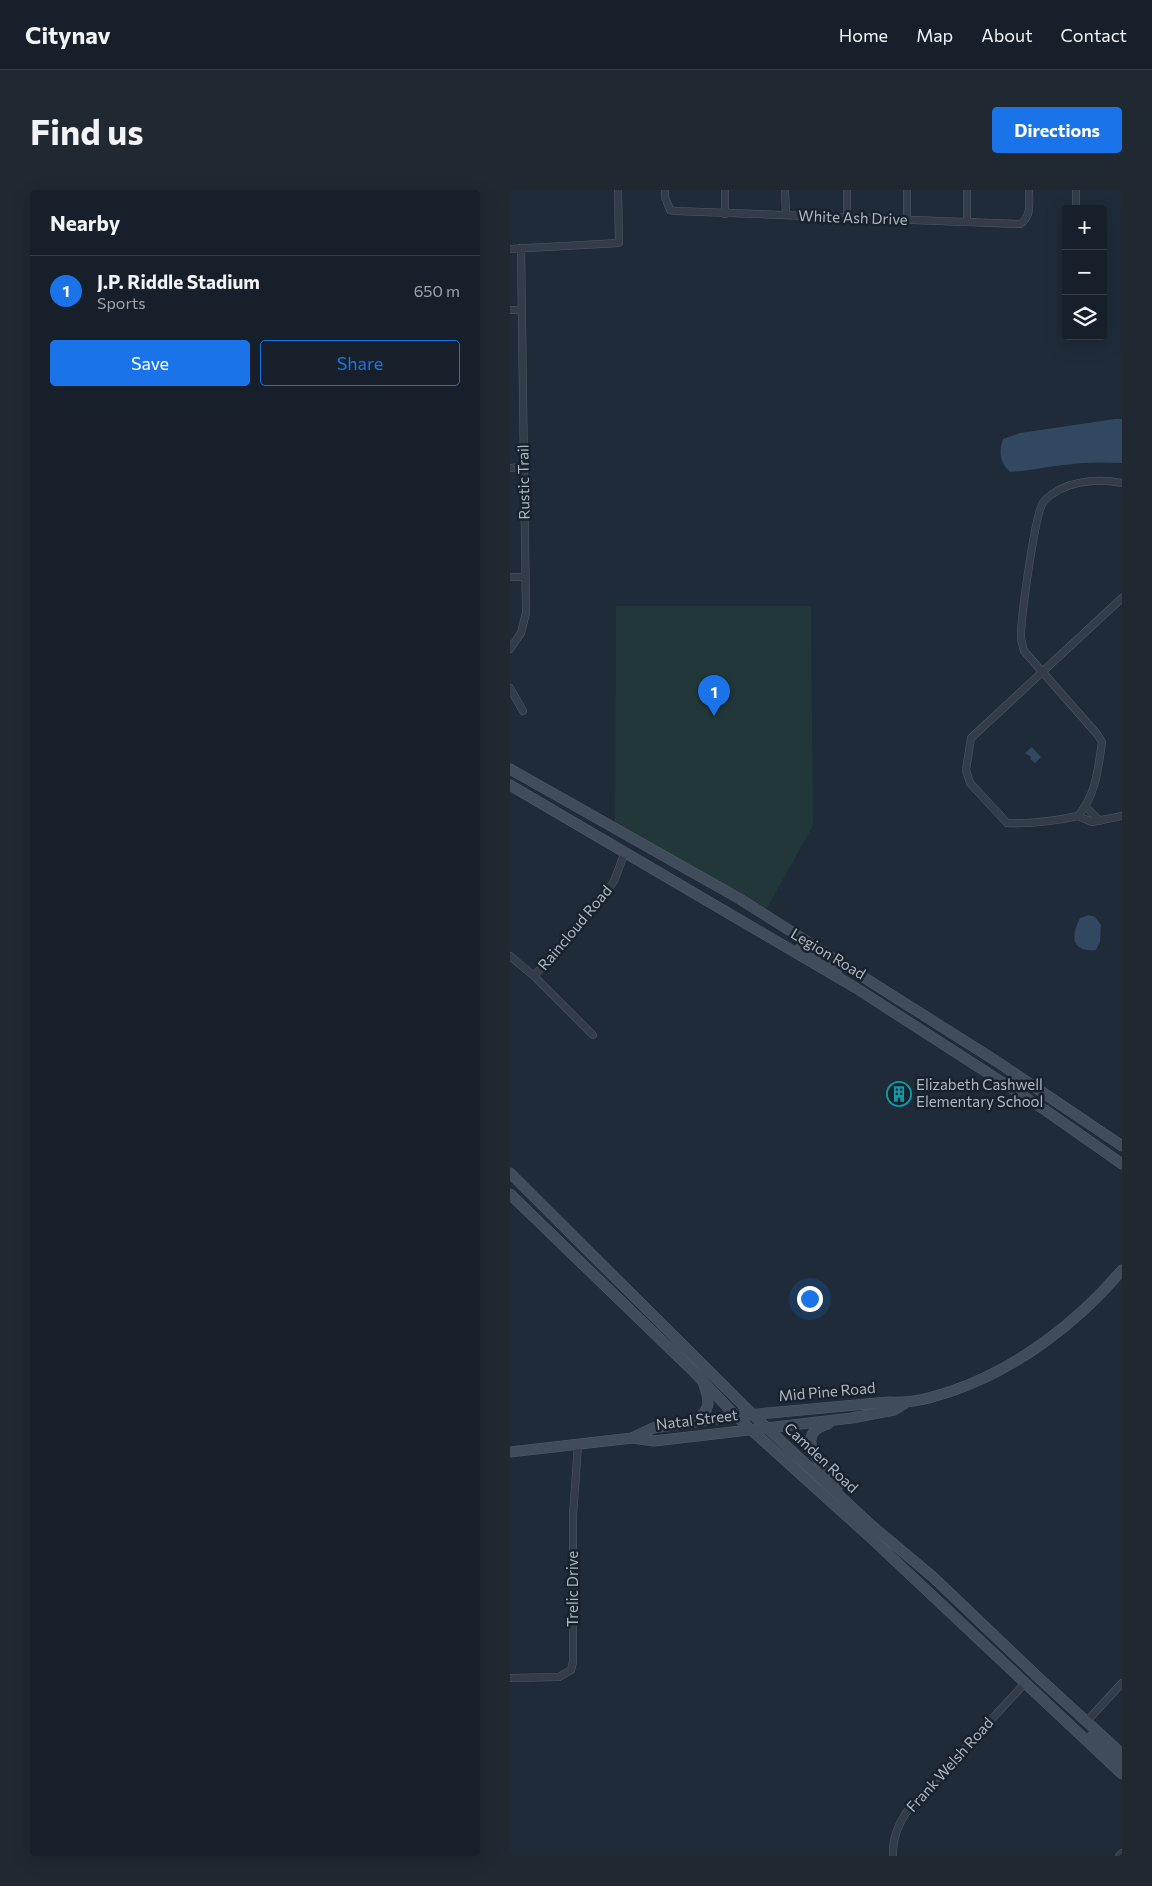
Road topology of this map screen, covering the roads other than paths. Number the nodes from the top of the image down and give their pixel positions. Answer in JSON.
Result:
{"nodes":[{"id":1,"x":618,"y":190,"type":"edge"},
{"id":2,"x":665,"y":190,"type":"edge"},
{"id":3,"x":725,"y":190,"type":"edge"},
{"id":4,"x":785,"y":190,"type":"edge"},
{"id":5,"x":847,"y":190,"type":"edge"},
{"id":6,"x":907,"y":190,"type":"edge"},
{"id":7,"x":967,"y":190,"type":"edge"},
{"id":8,"x":1029,"y":190,"type":"edge"},
{"id":9,"x":1076,"y":190,"type":"edge"},
{"id":10,"x":1076,"y":205,"type":"edge"},
{"id":11,"x":726,"y":214,"type":"junction"},
{"id":12,"x":786,"y":215,"type":"junction"},
{"id":13,"x":847,"y":217,"type":"junction"},
{"id":14,"x":907,"y":220,"type":"junction"},
{"id":15,"x":967,"y":222,"type":"junction"},
{"id":16,"x":521,"y":248,"type":"junction"},
{"id":17,"x":510,"y":249,"type":"edge"},
{"id":18,"x":510,"y":310,"type":"edge"},
{"id":19,"x":522,"y":310,"type":"junction"},
{"id":20,"x":524,"y":467,"type":"junction"},
{"id":21,"x":510,"y":468,"type":"edge"},
{"id":22,"x":1122,"y":483,"type":"edge"},
{"id":23,"x":510,"y":577,"type":"edge"},
{"id":24,"x":525,"y":577,"type":"junction"},
{"id":25,"x":1122,"y":598,"type":"edge"},
{"id":26,"x":510,"y":649,"type":"edge"},
{"id":27,"x":1042,"y":672,"type":"junction"},
{"id":28,"x":510,"y":688,"type":"edge"},
{"id":29,"x":523,"y":711,"type":"dead end"},
{"id":30,"x":510,"y":769,"type":"edge"},
{"id":31,"x":510,"y":785,"type":"edge"},
{"id":32,"x":537,"y":801,"type":"junction"},
{"id":33,"x":1086,"y":807,"type":"junction"},
{"id":34,"x":1094,"y":813,"type":"junction"},
{"id":35,"x":1078,"y":816,"type":"junction"},
{"id":36,"x":1122,"y":816,"type":"edge"},
{"id":37,"x":1085,"y":820,"type":"junction"},
{"id":38,"x":1100,"y":821,"type":"junction"},
{"id":39,"x":634,"y":840,"type":"junction"},
{"id":40,"x":625,"y":852,"type":"junction"},
{"id":41,"x":737,"y":917,"type":"junction"},
{"id":42,"x":510,"y":956,"type":"edge"},
{"id":43,"x":848,"y":966,"type":"junction"},
{"id":44,"x":534,"y":976,"type":"junction"},
{"id":45,"x":848,"y":983,"type":"junction"},
{"id":46,"x":941,"y":1026,"type":"junction"},
{"id":47,"x":593,"y":1035,"type":"dead end"},
{"id":48,"x":948,"y":1047,"type":"junction"},
{"id":49,"x":1005,"y":1068,"type":"junction"},
{"id":50,"x":999,"y":1080,"type":"junction"},
{"id":51,"x":1080,"y":1118,"type":"junction"},
{"id":52,"x":1122,"y":1146,"type":"edge"},
{"id":53,"x":1122,"y":1164,"type":"edge"},
{"id":54,"x":510,"y":1172,"type":"edge"},
{"id":55,"x":510,"y":1194,"type":"edge"},
{"id":56,"x":1122,"y":1270,"type":"edge"},
{"id":57,"x":703,"y":1382,"type":"junction"},
{"id":58,"x":905,"y":1404,"type":"junction"},
{"id":59,"x":752,"y":1414,"type":"junction"},
{"id":60,"x":736,"y":1416,"type":"junction"},
{"id":61,"x":852,"y":1418,"type":"junction"},
{"id":62,"x":690,"y":1422,"type":"junction"},
{"id":63,"x":766,"y":1427,"type":"junction"},
{"id":64,"x":750,"y":1429,"type":"junction"},
{"id":65,"x":632,"y":1438,"type":"junction"},
{"id":66,"x":578,"y":1445,"type":"junction"},
{"id":67,"x":510,"y":1452,"type":"edge"},
{"id":68,"x":871,"y":1525,"type":"junction"},
{"id":69,"x":510,"y":1678,"type":"edge"},
{"id":70,"x":1024,"y":1683,"type":"junction"},
{"id":71,"x":1122,"y":1683,"type":"edge"},
{"id":72,"x":1087,"y":1721,"type":"junction"},
{"id":73,"x":1072,"y":1728,"type":"junction"},
{"id":74,"x":1122,"y":1754,"type":"edge"},
{"id":75,"x":1122,"y":1764,"type":"edge"},
{"id":76,"x":1122,"y":1774,"type":"edge"},
{"id":77,"x":1122,"y":1853,"type":"edge"},
{"id":78,"x":893,"y":1856,"type":"edge"},
{"id":79,"x":1119,"y":1856,"type":"edge"}],
"edges":[{"from":1,"to":16,"type":"street"},
{"from":2,"to":11,"type":"street","name":"White Ash Drive"},
{"from":3,"to":11,"type":"street"},
{"from":4,"to":12,"type":"street"},
{"from":5,"to":13,"type":"street"},
{"from":6,"to":14,"type":"street"},
{"from":7,"to":15,"type":"street"},
{"from":8,"to":15,"type":"street","name":"White Ash Drive"},
{"from":9,"to":10,"type":"street"},
{"from":11,"to":12,"type":"street","name":"White Ash Drive"},
{"from":12,"to":13,"type":"street","name":"White Ash Drive"},
{"from":13,"to":14,"type":"street","name":"White Ash Drive"},
{"from":14,"to":15,"type":"street","name":"White Ash Drive"},
{"from":16,"to":17,"type":"street"},
{"from":16,"to":19,"type":"street","name":"Rustic Trail"},
{"from":18,"to":19,"type":"street"},
{"from":19,"to":20,"type":"street","name":"Rustic Trail"},
{"from":20,"to":21,"type":"street"},
{"from":20,"to":24,"type":"street","name":"Rustic Trail"},
{"from":22,"to":27,"type":"street"},
{"from":23,"to":24,"type":"street"},
{"from":24,"to":26,"type":"street","name":"Rustic Trail"},
{"from":25,"to":27,"type":"street"},
{"from":27,"to":33,"type":"street"},
{"from":27,"to":35,"type":"street"},
{"from":28,"to":29,"type":"street"},
{"from":30,"to":39,"type":"main road","name":"Legion Road"},
{"from":31,"to":32,"type":"main road","name":"Legion Road"},
{"from":32,"to":39,"type":"main road"},
{"from":32,"to":40,"type":"main road","name":"Legion Road"},
{"from":33,"to":34,"type":"street"},
{"from":33,"to":35,"type":"street"},
{"from":34,"to":37,"type":"street"},
{"from":34,"to":38,"type":"street"},
{"from":35,"to":37,"type":"street"},
{"from":36,"to":38,"type":"street"},
{"from":37,"to":38,"type":"street"},
{"from":39,"to":43,"type":"main road","name":"Legion Road"},
{"from":40,"to":41,"type":"main road","name":"Legion Road"},
{"from":40,"to":44,"type":"street","name":"Raincloud Road"},
{"from":41,"to":43,"type":"main road"},
{"from":41,"to":45,"type":"main road","name":"Legion Road"},
{"from":42,"to":44,"type":"street","name":"Raincloud Road"},
{"from":43,"to":46,"type":"main road","name":"Legion Road"},
{"from":44,"to":47,"type":"street","name":"Raincloud Road"},
{"from":45,"to":46,"type":"main road"},
{"from":45,"to":48,"type":"main road","name":"Legion Road"},
{"from":46,"to":49,"type":"main road","name":"Legion Road"},
{"from":48,"to":49,"type":"main road"},
{"from":48,"to":50,"type":"main road","name":"Legion Road"},
{"from":49,"to":51,"type":"main road","name":"Legion Road"},
{"from":50,"to":51,"type":"main road"},
{"from":50,"to":53,"type":"main road","name":"Legion Road"},
{"from":51,"to":52,"type":"main road","name":"Legion Road"},
{"from":54,"to":59,"type":"main road","name":"Camden Road"},
{"from":55,"to":57,"type":"main road","name":"Camden Road"},
{"from":56,"to":58,"type":"main road","name":"Mid Pine Road"},
{"from":57,"to":60,"type":"main road","name":"Camden Road"},
{"from":57,"to":62,"type":"main road"},
{"from":58,"to":59,"type":"main road","name":"Mid Pine Road"},
{"from":58,"to":61,"type":"main road","name":"Mid Pine Road"},
{"from":59,"to":60,"type":"main road","name":"Natal Street"},
{"from":59,"to":63,"type":"main road","name":"Camden Road"},
{"from":60,"to":62,"type":"main road","name":"Natal Street"},
{"from":60,"to":64,"type":"main road","name":"Camden Road"},
{"from":61,"to":63,"type":"main road","name":"Mid Pine Road"},
{"from":61,"to":68,"type":"main road"},
{"from":62,"to":65,"type":"main road","name":"Natal Street"},
{"from":63,"to":64,"type":"main road","name":"Natal Street"},
{"from":63,"to":68,"type":"main road","name":"Camden Road"},
{"from":64,"to":65,"type":"main road","name":"Natal Street"},
{"from":64,"to":70,"type":"main road","name":"Camden Road"},
{"from":65,"to":66,"type":"main road","name":"Natal Street"},
{"from":66,"to":67,"type":"main road","name":"Natal Street"},
{"from":66,"to":69,"type":"street","name":"Trelic Drive"},
{"from":68,"to":72,"type":"main road","name":"Camden Road"},
{"from":70,"to":73,"type":"main road","name":"Camden Road"},
{"from":70,"to":78,"type":"street","name":"Frank Welsh Road"},
{"from":71,"to":72,"type":"street"},
{"from":72,"to":74,"type":"main road","name":"Camden Road"},
{"from":73,"to":75,"type":"main road"},
{"from":73,"to":76,"type":"main road","name":"Camden Road"},
{"from":77,"to":79,"type":"street"}]}
